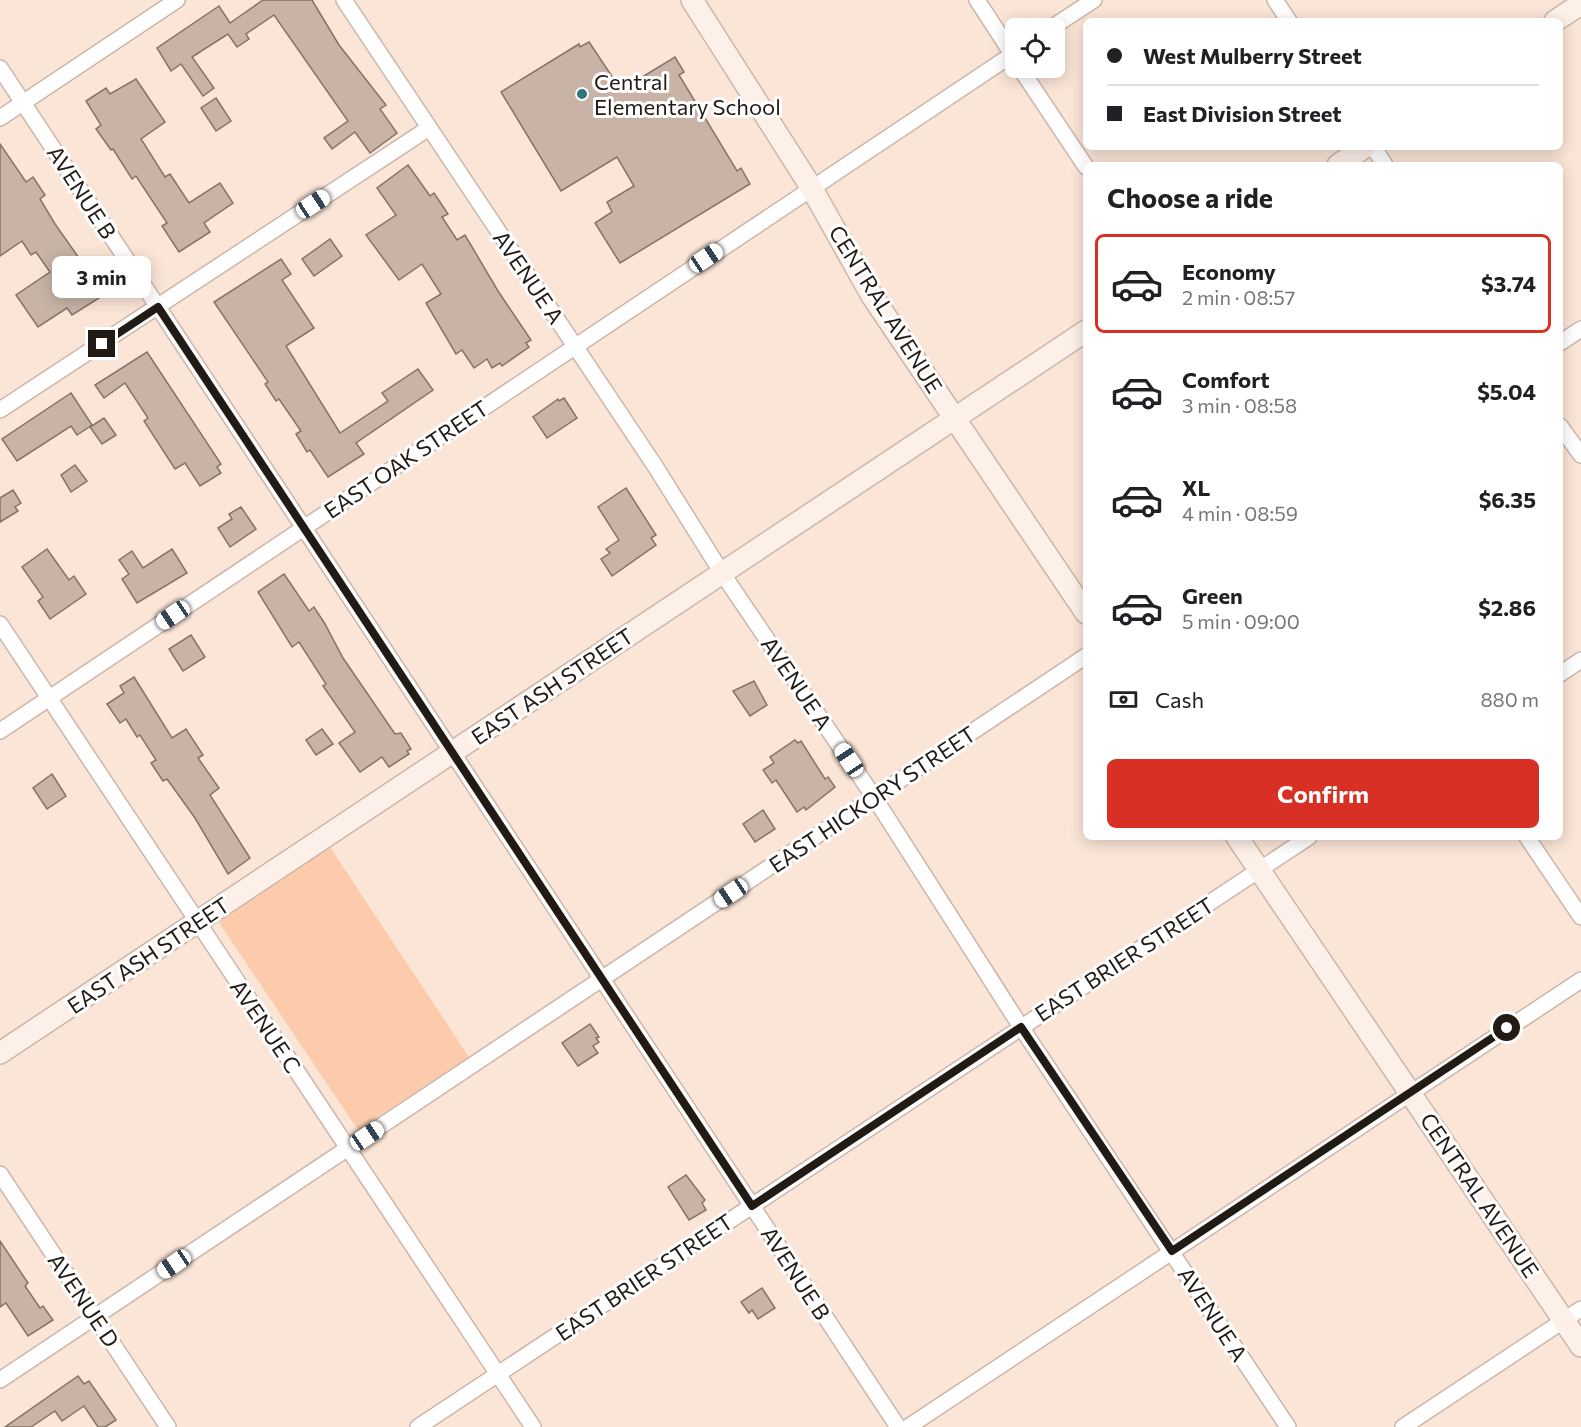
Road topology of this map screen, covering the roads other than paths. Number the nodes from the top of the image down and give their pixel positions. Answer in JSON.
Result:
{"nodes":[{"id":1,"x":177,"y":0,"type":"edge"},
{"id":2,"x":344,"y":0,"type":"edge"},
{"id":3,"x":692,"y":0,"type":"edge"},
{"id":4,"x":977,"y":0,"type":"edge"},
{"id":5,"x":1094,"y":0,"type":"edge"},
{"id":6,"x":1275,"y":0,"type":"edge"},
{"id":7,"x":1576,"y":8,"type":"edge"},
{"id":8,"x":1065,"y":18,"type":"edge"},
{"id":9,"x":1287,"y":18,"type":"edge"},
{"id":10,"x":1560,"y":18,"type":"edge"},
{"id":11,"x":1005,"y":42,"type":"edge"},
{"id":12,"x":1005,"y":61,"type":"edge"},
{"id":13,"x":0,"y":68,"type":"edge"},
{"id":14,"x":1027,"y":78,"type":"edge"},
{"id":15,"x":23,"y":103,"type":"junction"},
{"id":16,"x":0,"y":118,"type":"edge"},
{"id":17,"x":429,"y":128,"type":"junction"},
{"id":18,"x":1360,"y":150,"type":"edge"},
{"id":19,"x":1083,"y":162,"type":"edge"},
{"id":20,"x":1342,"y":162,"type":"edge"},
{"id":21,"x":811,"y":187,"type":"junction"},
{"id":22,"x":158,"y":307,"type":"junction"},
{"id":23,"x":1581,"y":329,"type":"edge"},
{"id":24,"x":1083,"y":334,"type":"edge"},
{"id":25,"x":1563,"y":341,"type":"edge"},
{"id":26,"x":575,"y":346,"type":"junction"},
{"id":27,"x":0,"y":410,"type":"edge"},
{"id":28,"x":955,"y":418,"type":"junction"},
{"id":29,"x":1563,"y":430,"type":"edge"},
{"id":30,"x":1581,"y":455,"type":"edge"},
{"id":31,"x":303,"y":528,"type":"junction"},
{"id":32,"x":722,"y":573,"type":"junction"},
{"id":33,"x":1083,"y":609,"type":"edge"},
{"id":34,"x":0,"y":624,"type":"edge"},
{"id":35,"x":1083,"y":658,"type":"edge"},
{"id":36,"x":1581,"y":660,"type":"edge"},
{"id":37,"x":1563,"y":672,"type":"edge"},
{"id":38,"x":49,"y":698,"type":"junction"},
{"id":39,"x":0,"y":731,"type":"edge"},
{"id":40,"x":452,"y":752,"type":"junction"},
{"id":41,"x":874,"y":797,"type":"junction"},
{"id":42,"x":1239,"y":840,"type":"edge"},
{"id":43,"x":1304,"y":840,"type":"edge"},
{"id":44,"x":1529,"y":840,"type":"edge"},
{"id":45,"x":1259,"y":869,"type":"junction"},
{"id":46,"x":1581,"y":917,"type":"edge"},
{"id":47,"x":197,"y":922,"type":"junction"},
{"id":48,"x":602,"y":979,"type":"junction"},
{"id":49,"x":1581,"y":980,"type":"edge"},
{"id":50,"x":1021,"y":1027,"type":"junction"},
{"id":51,"x":0,"y":1053,"type":"edge"},
{"id":52,"x":1411,"y":1092,"type":"junction"},
{"id":53,"x":348,"y":1148,"type":"junction"},
{"id":54,"x":0,"y":1174,"type":"edge"},
{"id":55,"x":752,"y":1206,"type":"junction"},
{"id":56,"x":1172,"y":1251,"type":"junction"},
{"id":57,"x":1573,"y":1314,"type":"edge"},
{"id":58,"x":95,"y":1317,"type":"junction"},
{"id":59,"x":1581,"y":1346,"type":"edge"},
{"id":60,"x":498,"y":1374,"type":"junction"},
{"id":61,"x":0,"y":1380,"type":"edge"},
{"id":62,"x":168,"y":1427,"type":"edge"},
{"id":63,"x":418,"y":1427,"type":"edge"},
{"id":64,"x":533,"y":1427,"type":"edge"},
{"id":65,"x":898,"y":1427,"type":"edge"},
{"id":66,"x":908,"y":1427,"type":"edge"},
{"id":67,"x":1288,"y":1427,"type":"edge"},
{"id":68,"x":1403,"y":1427,"type":"edge"}],
"edges":[{"from":1,"to":15,"type":"street"},
{"from":2,"to":17,"type":"street","name":"AVENUE A"},
{"from":3,"to":21,"type":"street","name":"CENTRAL AVENUE"},
{"from":4,"to":11,"type":"street"},
{"from":5,"to":8,"type":"street"},
{"from":6,"to":9,"type":"street"},
{"from":7,"to":10,"type":"street"},
{"from":12,"to":21,"type":"street","name":"EAST OAK STREET"},
{"from":13,"to":15,"type":"street","name":"AVENUE B"},
{"from":14,"to":19,"type":"street"},
{"from":15,"to":16,"type":"street"},
{"from":15,"to":22,"type":"street","name":"AVENUE B"},
{"from":17,"to":22,"type":"street"},
{"from":17,"to":26,"type":"street","name":"AVENUE A"},
{"from":18,"to":20,"type":"street"},
{"from":21,"to":26,"type":"street","name":"EAST OAK STREET"},
{"from":21,"to":28,"type":"street","name":"CENTRAL AVENUE"},
{"from":22,"to":27,"type":"street"},
{"from":22,"to":31,"type":"street","name":"AVENUE B"},
{"from":23,"to":25,"type":"street"},
{"from":24,"to":28,"type":"street","name":"EAST ASH STREET"},
{"from":26,"to":31,"type":"street","name":"EAST OAK STREET"},
{"from":26,"to":32,"type":"street","name":"AVENUE A"},
{"from":28,"to":32,"type":"street","name":"EAST ASH STREET"},
{"from":28,"to":33,"type":"street","name":"CENTRAL AVENUE"},
{"from":29,"to":30,"type":"street"},
{"from":31,"to":38,"type":"street","name":"EAST OAK STREET"},
{"from":31,"to":40,"type":"street","name":"AVENUE B"},
{"from":32,"to":40,"type":"street","name":"EAST ASH STREET"},
{"from":32,"to":41,"type":"street","name":"AVENUE A"},
{"from":34,"to":38,"type":"street","name":"AVENUE C"},
{"from":35,"to":41,"type":"street","name":"EAST HICKORY STREET"},
{"from":36,"to":37,"type":"street"},
{"from":38,"to":39,"type":"street","name":"EAST OAK STREET"},
{"from":38,"to":47,"type":"street","name":"AVENUE C"},
{"from":40,"to":47,"type":"street","name":"EAST ASH STREET"},
{"from":40,"to":48,"type":"street","name":"AVENUE B"},
{"from":41,"to":48,"type":"street","name":"EAST HICKORY STREET"},
{"from":41,"to":50,"type":"street","name":"AVENUE A"},
{"from":42,"to":45,"type":"street","name":"CENTRAL AVENUE"},
{"from":43,"to":45,"type":"street","name":"EAST BRIER STREET"},
{"from":44,"to":46,"type":"street"},
{"from":45,"to":50,"type":"street","name":"EAST BRIER STREET"},
{"from":45,"to":52,"type":"street","name":"CENTRAL AVENUE"},
{"from":47,"to":51,"type":"street","name":"EAST ASH STREET"},
{"from":47,"to":53,"type":"street","name":"AVENUE C"},
{"from":48,"to":53,"type":"street","name":"EAST HICKORY STREET"},
{"from":48,"to":55,"type":"street","name":"AVENUE B"},
{"from":49,"to":52,"type":"street"},
{"from":50,"to":55,"type":"street","name":"EAST BRIER STREET"},
{"from":50,"to":56,"type":"street","name":"AVENUE A"},
{"from":52,"to":56,"type":"street"},
{"from":52,"to":57,"type":"street","name":"CENTRAL AVENUE"},
{"from":53,"to":58,"type":"street","name":"EAST HICKORY STREET"},
{"from":53,"to":60,"type":"street","name":"AVENUE C"},
{"from":54,"to":58,"type":"street","name":"AVENUE D"},
{"from":55,"to":60,"type":"street","name":"EAST BRIER STREET"},
{"from":55,"to":65,"type":"street","name":"AVENUE B"},
{"from":56,"to":66,"type":"street"},
{"from":56,"to":67,"type":"street","name":"AVENUE A"},
{"from":57,"to":59,"type":"street","name":"CENTRAL AVENUE"},
{"from":57,"to":68,"type":"street"},
{"from":58,"to":61,"type":"street","name":"EAST HICKORY STREET"},
{"from":58,"to":62,"type":"street","name":"AVENUE D"},
{"from":60,"to":63,"type":"street","name":"EAST BRIER STREET"},
{"from":60,"to":64,"type":"street","name":"AVENUE C"}]}
